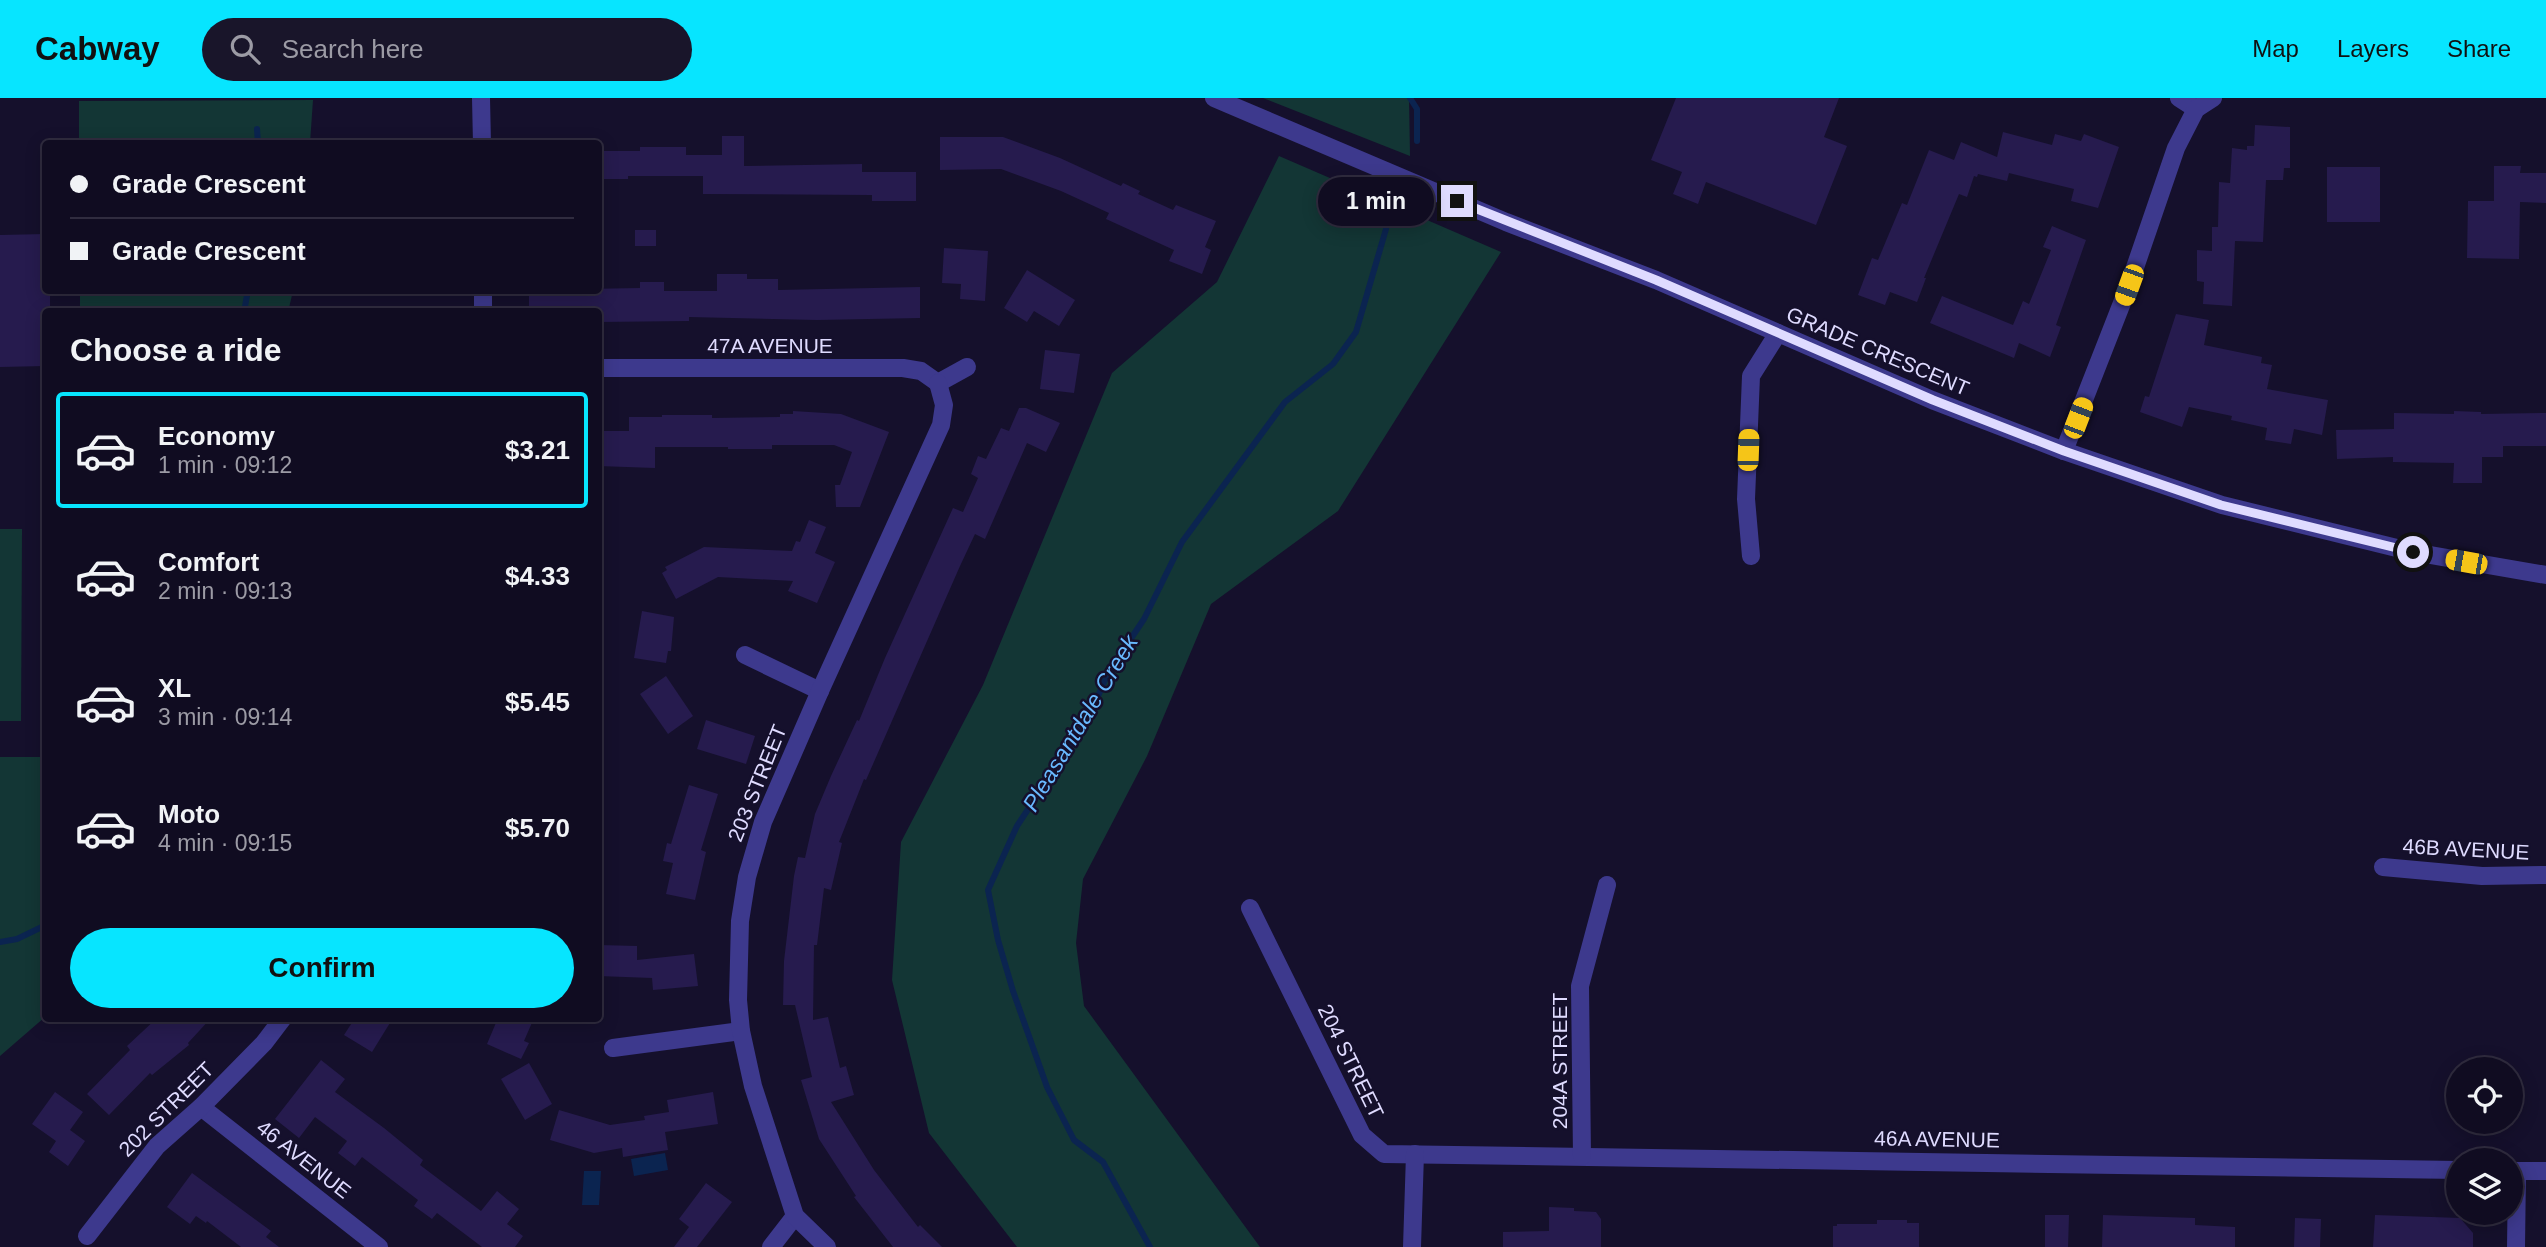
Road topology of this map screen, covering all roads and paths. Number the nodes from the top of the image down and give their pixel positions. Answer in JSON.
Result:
{"nodes":[{"id":1,"x":481,"y":98,"type":"edge"},
{"id":2,"x":1214,"y":98,"type":"edge"},
{"id":3,"x":2179,"y":98,"type":"edge"},
{"id":4,"x":2213,"y":98,"type":"edge"},
{"id":5,"x":2196,"y":110,"type":"junction"},
{"id":6,"x":482,"y":140,"type":"edge"},
{"id":7,"x":1778,"y":333,"type":"junction"},
{"id":8,"x":967,"y":367,"type":"dead end"},
{"id":9,"x":602,"y":368,"type":"edge"},
{"id":10,"x":938,"y":383,"type":"junction"},
{"id":11,"x":2064,"y":451,"type":"junction"},
{"id":12,"x":1751,"y":556,"type":"dead end"},
{"id":13,"x":2546,"y":575,"type":"edge"},
{"id":14,"x":745,"y":655,"type":"dead end"},
{"id":15,"x":820,"y":691,"type":"junction"},
{"id":16,"x":2383,"y":867,"type":"dead end"},
{"id":17,"x":2546,"y":876,"type":"edge"},
{"id":18,"x":1607,"y":885,"type":"dead end"},
{"id":19,"x":1250,"y":908,"type":"dead end"},
{"id":20,"x":280,"y":1022,"type":"edge"},
{"id":21,"x":741,"y":1031,"type":"junction"},
{"id":22,"x":613,"y":1048,"type":"dead end"},
{"id":23,"x":201,"y":1107,"type":"junction"},
{"id":24,"x":1415,"y":1154,"type":"junction"},
{"id":25,"x":1582,"y":1156,"type":"junction"},
{"id":26,"x":2446,"y":1170,"type":"edge"},
{"id":27,"x":2523,"y":1171,"type":"edge"},
{"id":28,"x":2546,"y":1171,"type":"edge"},
{"id":29,"x":795,"y":1216,"type":"junction"},
{"id":30,"x":2515,"y":1225,"type":"edge"},
{"id":31,"x":87,"y":1236,"type":"dead end"},
{"id":32,"x":379,"y":1247,"type":"edge"},
{"id":33,"x":771,"y":1247,"type":"edge"},
{"id":34,"x":827,"y":1247,"type":"edge"},
{"id":35,"x":1412,"y":1247,"type":"edge"},
{"id":36,"x":2516,"y":1247,"type":"edge"}],
"edges":[{"from":1,"to":6,"type":"street"},
{"from":2,"to":7,"type":"street","name":"GRADE CRESCENT"},
{"from":3,"to":5,"type":"street"},
{"from":4,"to":5,"type":"street"},
{"from":5,"to":11,"type":"street"},
{"from":7,"to":11,"type":"street","name":"GRADE CRESCENT"},
{"from":7,"to":12,"type":"street"},
{"from":8,"to":10,"type":"street"},
{"from":9,"to":10,"type":"street","name":"47A AVENUE"},
{"from":10,"to":15,"type":"street","name":"203 STREET"},
{"from":11,"to":13,"type":"street","name":"GRADE CRESCENT"},
{"from":14,"to":15,"type":"street"},
{"from":15,"to":21,"type":"street","name":"203 STREET"},
{"from":16,"to":17,"type":"street","name":"46B AVENUE"},
{"from":18,"to":25,"type":"street","name":"204A STREET"},
{"from":19,"to":24,"type":"street","name":"204 STREET"},
{"from":20,"to":23,"type":"street","name":"202 STREET"},
{"from":21,"to":22,"type":"street"},
{"from":21,"to":29,"type":"street","name":"203 STREET"},
{"from":23,"to":31,"type":"street","name":"202 STREET"},
{"from":23,"to":32,"type":"street","name":"46 AVENUE"},
{"from":24,"to":25,"type":"street","name":"46A AVENUE"},
{"from":24,"to":35,"type":"street"},
{"from":25,"to":26,"type":"street","name":"46A AVENUE"},
{"from":27,"to":28,"type":"street"},
{"from":29,"to":33,"type":"street"},
{"from":29,"to":34,"type":"street"},
{"from":30,"to":36,"type":"street"}]}
